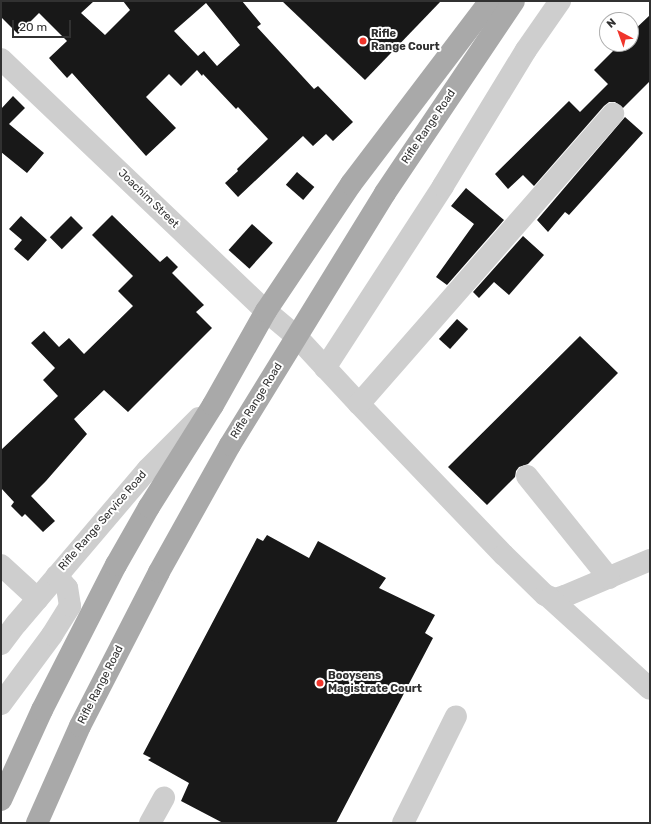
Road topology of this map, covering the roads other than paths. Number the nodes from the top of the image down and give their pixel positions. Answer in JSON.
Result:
{"nodes":[{"id":1,"x":490,"y":1,"type":"edge"},
{"id":2,"x":514,"y":1,"type":"edge"},
{"id":3,"x":560,"y":1,"type":"edge"},
{"id":4,"x":1,"y":59,"type":"edge"},
{"id":5,"x":613,"y":114,"type":"dead end"},
{"id":6,"x":266,"y":312,"type":"junction"},
{"id":7,"x":297,"y":337,"type":"junction"},
{"id":8,"x":325,"y":368,"type":"junction"},
{"id":9,"x":359,"y":404,"type":"junction"},
{"id":10,"x":213,"y":405,"type":"junction"},
{"id":11,"x":526,"y":476,"type":"dead end"},
{"id":12,"x":650,"y":560,"type":"edge"},
{"id":13,"x":4,"y":575,"type":"edge"},
{"id":14,"x":57,"y":576,"type":"junction"},
{"id":15,"x":609,"y":578,"type":"junction"},
{"id":16,"x":38,"y":598,"type":"junction"},
{"id":17,"x":550,"y":598,"type":"junction"},
{"id":18,"x":1,"y":644,"type":"edge"},
{"id":19,"x":650,"y":689,"type":"edge"},
{"id":20,"x":1,"y":704,"type":"edge"},
{"id":21,"x":456,"y":716,"type":"dead end"},
{"id":22,"x":164,"y":798,"type":"dead end"},
{"id":23,"x":1,"y":800,"type":"edge"},
{"id":24,"x":37,"y":823,"type":"edge"},
{"id":25,"x":150,"y":823,"type":"edge"},
{"id":26,"x":403,"y":823,"type":"edge"}],
"edges":[{"from":1,"to":6,"type":"main road"},
{"from":2,"to":7,"type":"main road","name":"Rifle Range Road"},
{"from":3,"to":8,"type":"street"},
{"from":4,"to":6,"type":"street","name":"Joachim Street"},
{"from":5,"to":9,"type":"street"},
{"from":6,"to":7,"type":"street","name":"Joachim Street"},
{"from":6,"to":10,"type":"main road"},
{"from":7,"to":8,"type":"street","name":"Joachim Street"},
{"from":7,"to":24,"type":"main road","name":"Rifle Range Road"},
{"from":8,"to":9,"type":"street","name":"Joachim Street"},
{"from":9,"to":17,"type":"street","name":"Joachim Street"},
{"from":10,"to":14,"type":"street","name":"Rifle Range Service Road"},
{"from":10,"to":23,"type":"main road"},
{"from":11,"to":15,"type":"street"},
{"from":12,"to":15,"type":"street"},
{"from":13,"to":16,"type":"street"},
{"from":14,"to":16,"type":"street","name":"Rifle Range Service Road"},
{"from":14,"to":20,"type":"street"},
{"from":15,"to":17,"type":"street"},
{"from":16,"to":18,"type":"street","name":"Rifle Range Service Road"},
{"from":17,"to":19,"type":"street","name":"Joachim Street"},
{"from":21,"to":26,"type":"street"},
{"from":22,"to":25,"type":"street"}]}
